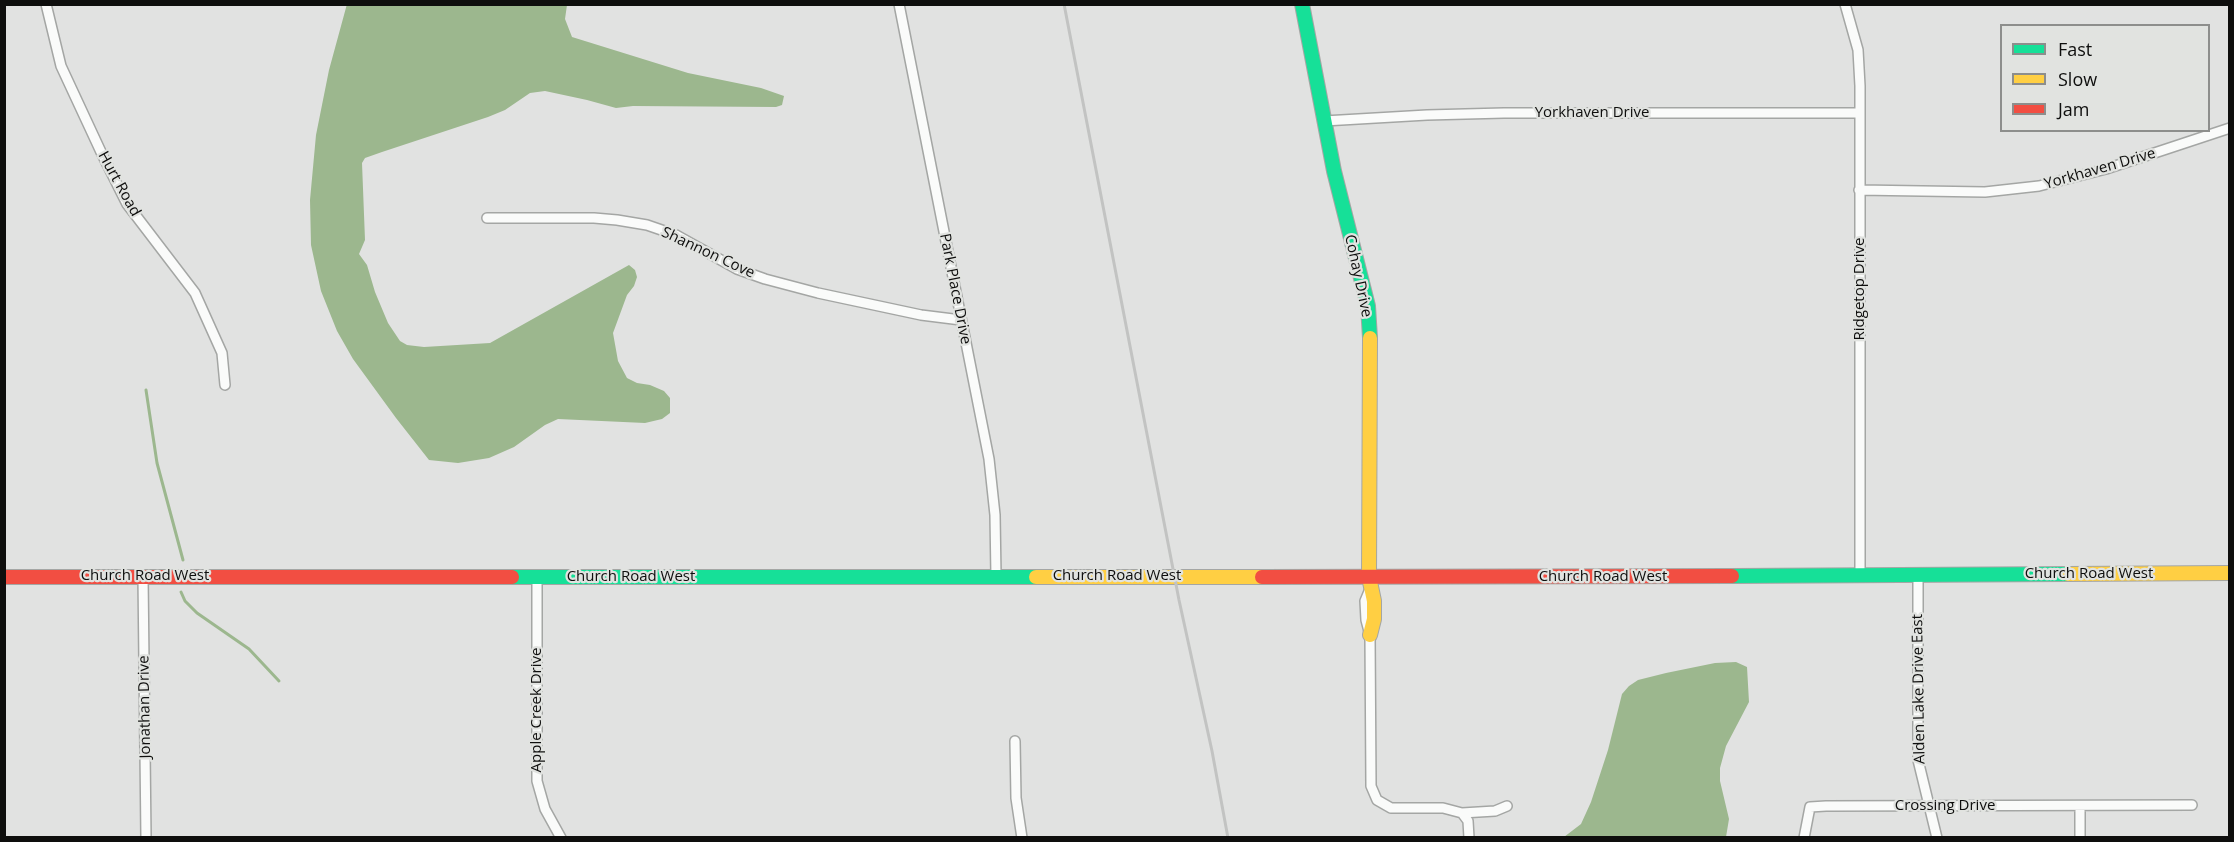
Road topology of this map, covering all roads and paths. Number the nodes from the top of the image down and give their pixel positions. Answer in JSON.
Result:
{"nodes":[{"id":1,"x":46,"y":4,"type":"edge"},
{"id":2,"x":899,"y":4,"type":"edge"},
{"id":3,"x":1302,"y":4,"type":"edge"},
{"id":4,"x":1845,"y":4,"type":"edge"},
{"id":5,"x":1860,"y":112,"type":"junction"},
{"id":6,"x":1324,"y":121,"type":"junction"},
{"id":7,"x":2229,"y":128,"type":"edge"},
{"id":8,"x":1859,"y":190,"type":"junction"},
{"id":9,"x":487,"y":218,"type":"dead end"},
{"id":10,"x":961,"y":320,"type":"junction"},
{"id":11,"x":225,"y":386,"type":"dead end"},
{"id":12,"x":2229,"y":573,"type":"edge"},
{"id":13,"x":1860,"y":575,"type":"junction"},
{"id":14,"x":1918,"y":575,"type":"junction"},
{"id":15,"x":143,"y":576,"type":"junction"},
{"id":16,"x":996,"y":576,"type":"junction"},
{"id":17,"x":4,"y":577,"type":"edge"},
{"id":18,"x":537,"y":577,"type":"junction"},
{"id":19,"x":1369,"y":583,"type":"junction"},
{"id":20,"x":1370,"y":635,"type":"joint"},
{"id":21,"x":1015,"y":741,"type":"dead end"},
{"id":22,"x":1929,"y":805,"type":"junction"},
{"id":23,"x":2192,"y":805,"type":"dead end"},
{"id":24,"x":1508,"y":806,"type":"dead end"},
{"id":25,"x":2080,"y":806,"type":"junction"},
{"id":26,"x":1462,"y":813,"type":"junction"},
{"id":27,"x":146,"y":837,"type":"edge"},
{"id":28,"x":561,"y":837,"type":"edge"},
{"id":29,"x":1022,"y":837,"type":"edge"},
{"id":30,"x":1469,"y":837,"type":"edge"},
{"id":31,"x":1804,"y":837,"type":"edge"},
{"id":32,"x":1937,"y":837,"type":"edge"},
{"id":33,"x":2080,"y":837,"type":"edge"}],
"edges":[{"from":1,"to":11,"type":"street","name":"Hurt Road"},
{"from":2,"to":10,"type":"street","name":"Park Place Drive"},
{"from":3,"to":6,"type":"street","name":"Cohay Drive"},
{"from":4,"to":5,"type":"street","name":"Ridgetop Drive"},
{"from":5,"to":6,"type":"street","name":"Yorkhaven Drive"},
{"from":5,"to":8,"type":"street","name":"Ridgetop Drive"},
{"from":6,"to":19,"type":"street","name":"Cohay Drive"},
{"from":7,"to":8,"type":"street","name":"Yorkhaven Drive"},
{"from":8,"to":13,"type":"street","name":"Ridgetop Drive"},
{"from":9,"to":10,"type":"street","name":"Shannon Cove"},
{"from":10,"to":16,"type":"street","name":"Park Place Drive"},
{"from":12,"to":14,"type":"street","name":"Church Road West"},
{"from":13,"to":14,"type":"street","name":"Church Road West"},
{"from":13,"to":19,"type":"street","name":"Church Road West"},
{"from":14,"to":22,"type":"street","name":"Alden Lake Drive East"},
{"from":15,"to":17,"type":"street","name":"Church Road West"},
{"from":15,"to":18,"type":"street","name":"Church Road West"},
{"from":15,"to":27,"type":"street","name":"Jonathan Drive"},
{"from":16,"to":18,"type":"street","name":"Church Road West"},
{"from":16,"to":19,"type":"street","name":"Church Road West"},
{"from":18,"to":28,"type":"street","name":"Apple Creek Drive"},
{"from":19,"to":20,"type":"street","name":"Cohay Drive"},
{"from":20,"to":26,"type":"street","name":"Cohay Drive"},
{"from":21,"to":29,"type":"street"},
{"from":22,"to":25,"type":"street","name":"Crossing Drive"},
{"from":22,"to":31,"type":"street","name":"Crossing Drive"},
{"from":22,"to":32,"type":"street","name":"Alden Lake Drive East"},
{"from":23,"to":25,"type":"street","name":"Crossing Drive"},
{"from":24,"to":26,"type":"street"},
{"from":25,"to":33,"type":"street"},
{"from":26,"to":30,"type":"street"}]}
